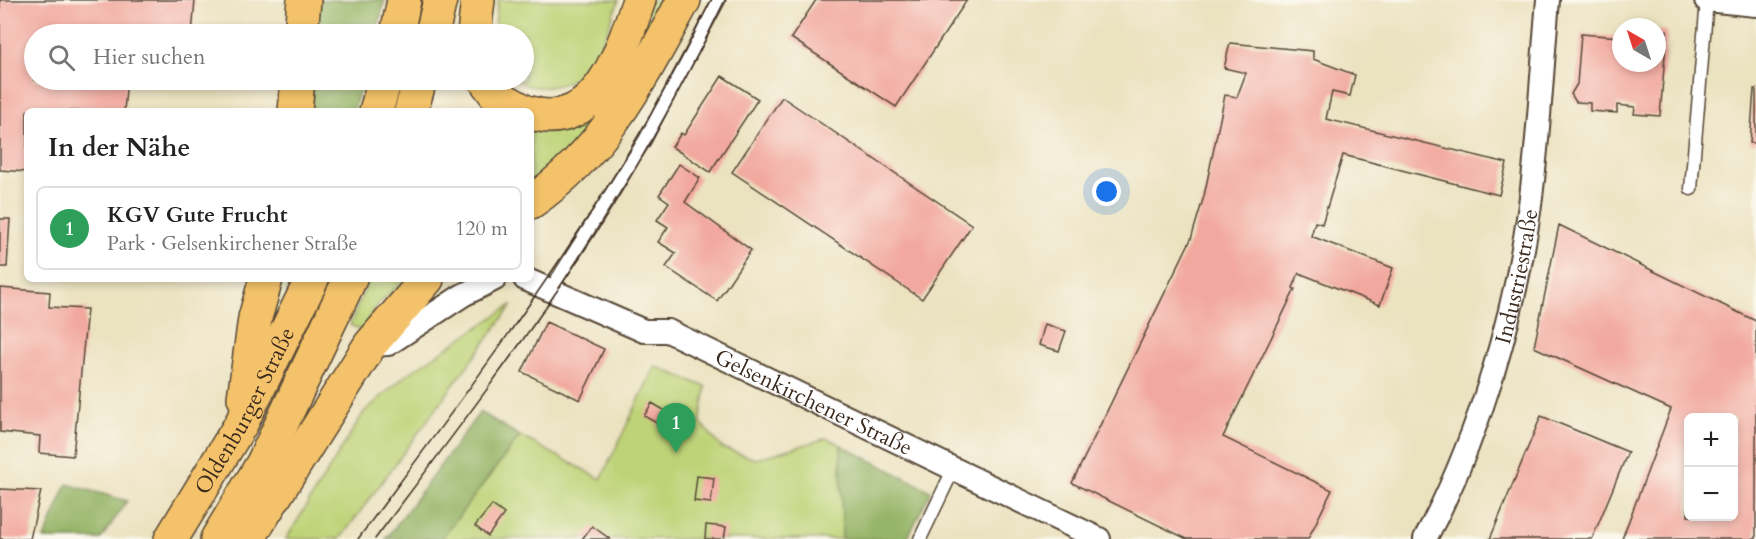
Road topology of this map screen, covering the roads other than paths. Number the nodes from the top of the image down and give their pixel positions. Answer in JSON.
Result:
{"nodes":[{"id":1,"x":304,"y":0,"type":"edge"},
{"id":2,"x":404,"y":0,"type":"edge"},
{"id":3,"x":440,"y":0,"type":"edge"},
{"id":4,"x":478,"y":0,"type":"edge"},
{"id":5,"x":639,"y":0,"type":"edge"},
{"id":6,"x":684,"y":0,"type":"edge"},
{"id":7,"x":719,"y":0,"type":"edge"},
{"id":8,"x":1548,"y":0,"type":"edge"},
{"id":9,"x":1707,"y":0,"type":"edge"},
{"id":10,"x":1756,"y":4,"type":"edge"},
{"id":11,"x":302,"y":24,"type":"edge"},
{"id":12,"x":399,"y":24,"type":"edge"},
{"id":13,"x":434,"y":24,"type":"edge"},
{"id":14,"x":473,"y":24,"type":"edge"},
{"id":15,"x":296,"y":90,"type":"edge"},
{"id":16,"x":382,"y":90,"type":"edge"},
{"id":17,"x":417,"y":90,"type":"edge"},
{"id":18,"x":492,"y":90,"type":"edge"},
{"id":19,"x":295,"y":108,"type":"edge"},
{"id":20,"x":377,"y":108,"type":"edge"},
{"id":21,"x":412,"y":108,"type":"edge"},
{"id":22,"x":519,"y":108,"type":"edge"},
{"id":23,"x":534,"y":114,"type":"edge"},
{"id":24,"x":1691,"y":189,"type":"dead end"},
{"id":25,"x":534,"y":200,"type":"edge"},
{"id":26,"x":265,"y":282,"type":"edge"},
{"id":27,"x":311,"y":282,"type":"edge"},
{"id":28,"x":349,"y":282,"type":"edge"},
{"id":29,"x":424,"y":282,"type":"edge"},
{"id":30,"x":489,"y":282,"type":"edge"},
{"id":31,"x":533,"y":282,"type":"edge"},
{"id":32,"x":551,"y":289,"type":"junction"},
{"id":33,"x":370,"y":345,"type":"junction"},
{"id":34,"x":241,"y":424,"type":"junction"},
{"id":35,"x":954,"y":468,"type":"junction"},
{"id":36,"x":171,"y":539,"type":"edge"},
{"id":37,"x":217,"y":539,"type":"edge"},
{"id":38,"x":248,"y":539,"type":"edge"},
{"id":39,"x":920,"y":539,"type":"edge"},
{"id":40,"x":1099,"y":539,"type":"edge"},
{"id":41,"x":1425,"y":539,"type":"edge"}],
"edges":[{"from":1,"to":11,"type":"highway"},
{"from":2,"to":12,"type":"highway"},
{"from":3,"to":13,"type":"highway"},
{"from":4,"to":14,"type":"highway"},
{"from":5,"to":23,"type":"highway"},
{"from":6,"to":25,"type":"highway"},
{"from":7,"to":32,"type":"lane"},
{"from":8,"to":41,"type":"street","name":"Industriestraße"},
{"from":9,"to":10,"type":"street"},
{"from":9,"to":24,"type":"lane"},
{"from":15,"to":19,"type":"highway"},
{"from":16,"to":20,"type":"highway"},
{"from":17,"to":21,"type":"highway"},
{"from":18,"to":22,"type":"highway"},
{"from":26,"to":34,"type":"highway"},
{"from":27,"to":34,"type":"highway","name":"Oldenburger Straße"},
{"from":28,"to":37,"type":"highway","name":"Oldenburger Straße"},
{"from":29,"to":33,"type":"highway"},
{"from":30,"to":33,"type":"street"},
{"from":31,"to":32,"type":"street","name":"Gelsenkirchener Straße"},
{"from":32,"to":35,"type":"street","name":"Gelsenkirchener Straße"},
{"from":33,"to":38,"type":"highway"},
{"from":34,"to":36,"type":"highway","name":"Oldenburger Straße"},
{"from":35,"to":39,"type":"lane"},
{"from":35,"to":40,"type":"street","name":"Gelsenkirchener Straße"}]}
